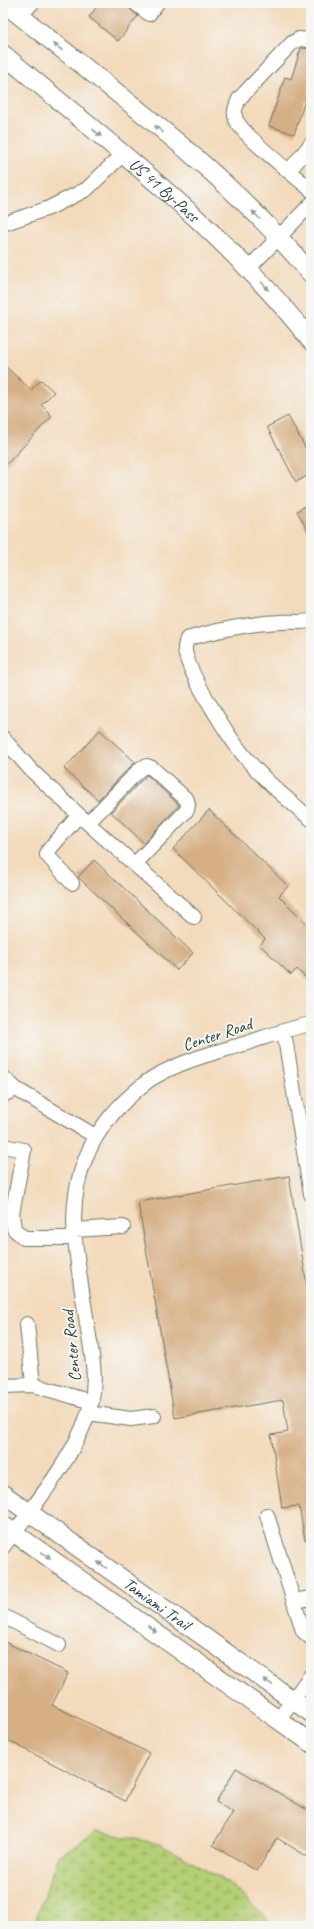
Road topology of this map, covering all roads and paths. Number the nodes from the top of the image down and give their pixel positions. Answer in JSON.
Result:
{"nodes":[{"id":1,"x":4,"y":3,"type":"edge"},
{"id":2,"x":135,"y":3,"type":"edge"},
{"id":3,"x":157,"y":3,"type":"edge"},
{"id":4,"x":18,"y":12,"type":"edge"},
{"id":5,"x":311,"y":40,"type":"edge"},
{"id":6,"x":3,"y":54,"type":"edge"},
{"id":7,"x":311,"y":144,"type":"edge"},
{"id":8,"x":123,"y":154,"type":"junction"},
{"id":9,"x":289,"y":170,"type":"junction"},
{"id":10,"x":311,"y":190,"type":"edge"},
{"id":11,"x":311,"y":204,"type":"edge"},
{"id":12,"x":3,"y":224,"type":"edge"},
{"id":13,"x":279,"y":238,"type":"junction"},
{"id":14,"x":249,"y":268,"type":"junction"},
{"id":15,"x":311,"y":274,"type":"edge"},
{"id":16,"x":311,"y":341,"type":"edge"},
{"id":17,"x":311,"y":621,"type":"edge"},
{"id":18,"x":3,"y":738,"type":"edge"},
{"id":19,"x":83,"y":819,"type":"junction"},
{"id":20,"x":311,"y":819,"type":"edge"},
{"id":21,"x":135,"y":864,"type":"junction"},
{"id":22,"x":72,"y":883,"type":"dead end"},
{"id":23,"x":194,"y":917,"type":"dead end"},
{"id":24,"x":309,"y":1024,"type":"edge"},
{"id":25,"x":284,"y":1032,"type":"junction"},
{"id":26,"x":3,"y":1077,"type":"edge"},
{"id":27,"x":16,"y":1089,"type":"junction"},
{"id":28,"x":3,"y":1095,"type":"edge"},
{"id":29,"x":95,"y":1136,"type":"junction"},
{"id":30,"x":3,"y":1146,"type":"edge"},
{"id":31,"x":311,"y":1194,"type":"edge"},
{"id":32,"x":124,"y":1227,"type":"dead end"},
{"id":33,"x":75,"y":1234,"type":"junction"},
{"id":34,"x":27,"y":1324,"type":"dead end"},
{"id":35,"x":33,"y":1385,"type":"junction"},
{"id":36,"x":3,"y":1386,"type":"edge"},
{"id":37,"x":90,"y":1407,"type":"junction"},
{"id":38,"x":154,"y":1416,"type":"dead end"},
{"id":39,"x":3,"y":1494,"type":"edge"},
{"id":40,"x":29,"y":1513,"type":"junction"},
{"id":41,"x":267,"y":1515,"type":"dead end"},
{"id":42,"x":7,"y":1535,"type":"edge"},
{"id":43,"x":311,"y":1598,"type":"edge"},
{"id":44,"x":294,"y":1601,"type":"junction"},
{"id":45,"x":3,"y":1616,"type":"edge"},
{"id":46,"x":311,"y":1638,"type":"edge"},
{"id":47,"x":60,"y":1645,"type":"dead end"},
{"id":48,"x":311,"y":1674,"type":"edge"},
{"id":49,"x":292,"y":1699,"type":"junction"},
{"id":50,"x":311,"y":1713,"type":"edge"},
{"id":51,"x":278,"y":1720,"type":"junction"},
{"id":52,"x":311,"y":1743,"type":"edge"}],
"edges":[{"from":1,"to":4,"type":"main road"},
{"from":2,"to":3,"type":"street"},
{"from":13,"to":4,"type":"main road","one_way":true},
{"from":5,"to":9,"type":"street"},
{"from":6,"to":8,"type":"main road","name":"US 41 By-Pass","one_way":true},
{"from":7,"to":9,"type":"street"},
{"from":8,"to":12,"type":"street"},
{"from":8,"to":14,"type":"main road","name":"US 41 By-Pass"},
{"from":9,"to":10,"type":"street"},
{"from":11,"to":13,"type":"street"},
{"from":13,"to":14,"type":"street"},
{"from":13,"to":15,"type":"main road"},
{"from":14,"to":16,"type":"main road","name":"US 41 By-Pass","one_way":true},
{"from":17,"to":20,"type":"street"},
{"from":18,"to":19,"type":"street"},
{"from":19,"to":21,"type":"street"},
{"from":19,"to":21,"type":"street"},
{"from":19,"to":22,"type":"street"},
{"from":21,"to":23,"type":"street"},
{"from":24,"to":25,"type":"street","name":"Center Road"},
{"from":25,"to":29,"type":"street","name":"Center Road"},
{"from":25,"to":31,"type":"street"},
{"from":26,"to":27,"type":"street"},
{"from":27,"to":28,"type":"street"},
{"from":27,"to":29,"type":"street"},
{"from":29,"to":33,"type":"street","name":"Center Road"},
{"from":30,"to":33,"type":"street"},
{"from":32,"to":33,"type":"street"},
{"from":33,"to":37,"type":"street","name":"Center Road"},
{"from":34,"to":35,"type":"street"},
{"from":35,"to":36,"type":"street"},
{"from":35,"to":37,"type":"street"},
{"from":37,"to":38,"type":"street"},
{"from":37,"to":40,"type":"street","name":"Center Road"},
{"from":39,"to":40,"type":"main road","name":"Tamiami Trail"},
{"from":40,"to":42,"type":"street","name":"Center Road"},
{"from":49,"to":40,"type":"main road","name":"Tamiami Trail","one_way":true},
{"from":41,"to":44,"type":"street"},
{"from":42,"to":51,"type":"main road","name":"Tamiami Trail","one_way":true},
{"from":43,"to":44,"type":"street"},
{"from":44,"to":46,"type":"street"},
{"from":45,"to":47,"type":"street"},
{"from":48,"to":49,"type":"street"},
{"from":49,"to":50,"type":"main road","name":"Tamiami Trail"},
{"from":49,"to":51,"type":"street"},
{"from":51,"to":52,"type":"main road","name":"Tamiami Trail"}]}
